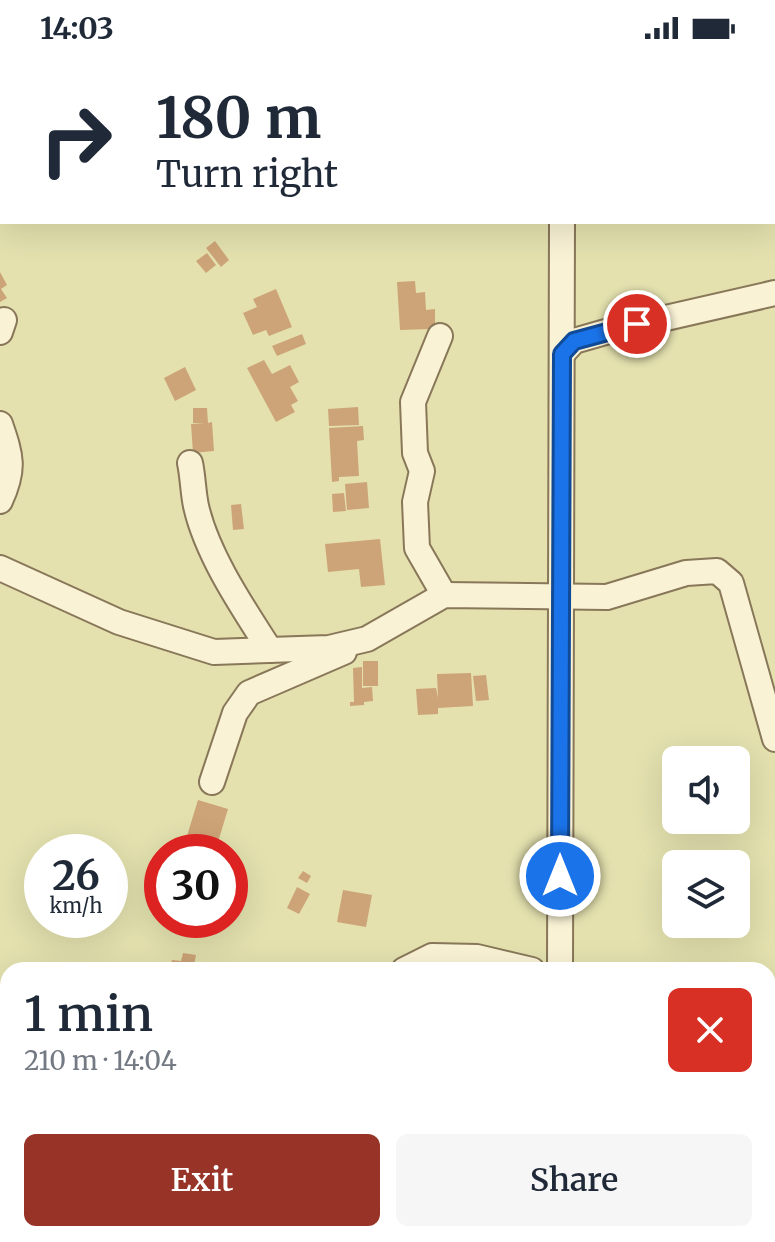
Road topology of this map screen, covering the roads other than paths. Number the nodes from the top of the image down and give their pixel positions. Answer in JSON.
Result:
{"nodes":[{"id":1,"x":562,"y":224,"type":"edge"},
{"id":2,"x":775,"y":293,"type":"edge"},
{"id":3,"x":440,"y":336,"type":"dead end"},
{"id":4,"x":562,"y":354,"type":"junction"},
{"id":5,"x":0,"y":424,"type":"edge"},
{"id":6,"x":190,"y":463,"type":"dead end"},
{"id":7,"x":0,"y":501,"type":"edge"},
{"id":8,"x":0,"y":568,"type":"edge"},
{"id":9,"x":444,"y":595,"type":"junction"},
{"id":10,"x":562,"y":595,"type":"junction"},
{"id":11,"x":367,"y":639,"type":"junction"},
{"id":12,"x":270,"y":650,"type":"junction"},
{"id":13,"x":775,"y":739,"type":"edge"},
{"id":14,"x":212,"y":782,"type":"dead end"},
{"id":15,"x":420,"y":962,"type":"edge"},
{"id":16,"x":498,"y":962,"type":"edge"},
{"id":17,"x":560,"y":962,"type":"edge"}],
"edges":[{"from":1,"to":4,"type":"street"},
{"from":2,"to":4,"type":"street"},
{"from":3,"to":9,"type":"street"},
{"from":4,"to":10,"type":"street"},
{"from":5,"to":7,"type":"street"},
{"from":6,"to":12,"type":"street"},
{"from":8,"to":12,"type":"street"},
{"from":9,"to":10,"type":"street"},
{"from":9,"to":11,"type":"street"},
{"from":10,"to":13,"type":"street"},
{"from":10,"to":17,"type":"street"},
{"from":11,"to":12,"type":"street"},
{"from":11,"to":14,"type":"street"},
{"from":15,"to":16,"type":"street"}]}
